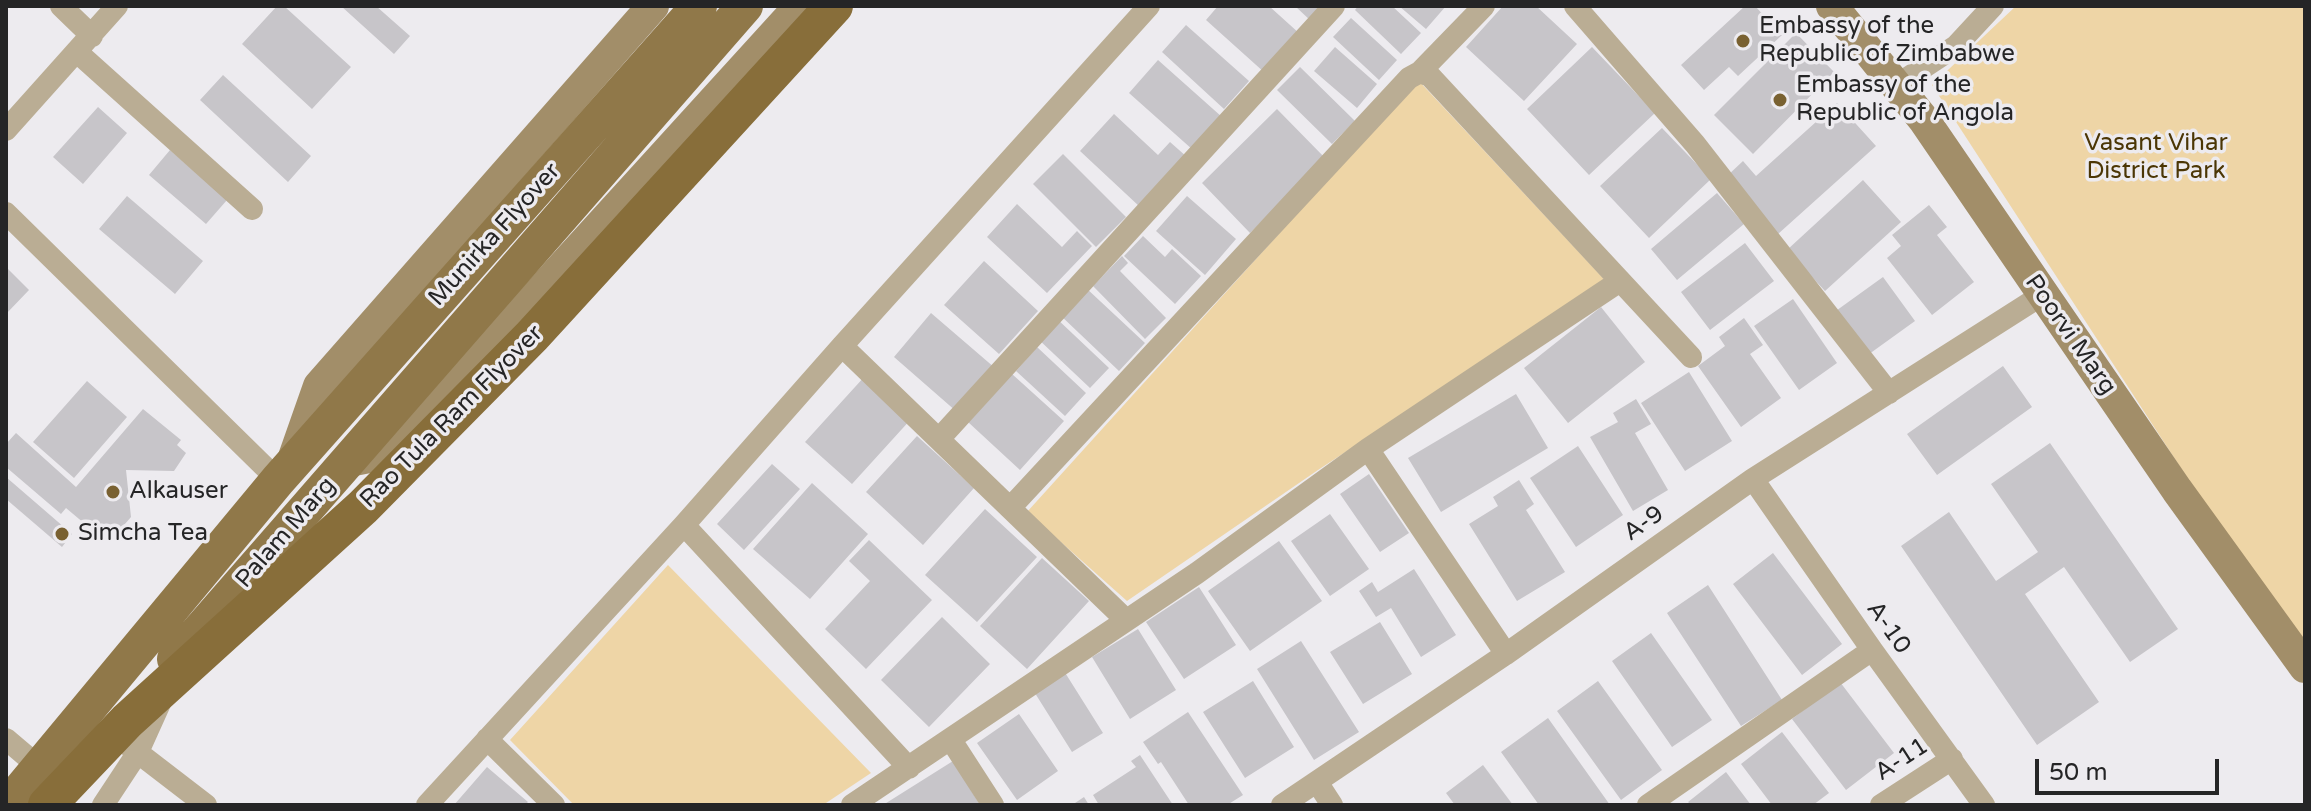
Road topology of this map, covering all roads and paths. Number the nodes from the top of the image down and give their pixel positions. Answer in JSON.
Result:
{"nodes":[{"id":1,"x":61,"y":6,"type":"edge"},
{"id":2,"x":117,"y":6,"type":"edge"},
{"id":3,"x":653,"y":6,"type":"edge"},
{"id":4,"x":699,"y":6,"type":"edge"},
{"id":5,"x":745,"y":6,"type":"edge"},
{"id":6,"x":800,"y":6,"type":"edge"},
{"id":7,"x":834,"y":6,"type":"edge"},
{"id":8,"x":1149,"y":6,"type":"edge"},
{"id":9,"x":1334,"y":6,"type":"edge"},
{"id":10,"x":1484,"y":6,"type":"edge"},
{"id":11,"x":1575,"y":6,"type":"edge"},
{"id":12,"x":1832,"y":6,"type":"edge"},
{"id":13,"x":1993,"y":6,"type":"edge"},
{"id":14,"x":84,"y":44,"type":"junction"},
{"id":15,"x":1420,"y":72,"type":"junction"},
{"id":16,"x":1897,"y":85,"type":"junction"},
{"id":17,"x":6,"y":130,"type":"edge"},
{"id":18,"x":252,"y":209,"type":"dead end"},
{"id":19,"x":6,"y":213,"type":"edge"},
{"id":20,"x":1620,"y":281,"type":"junction"},
{"id":21,"x":2042,"y":295,"type":"junction"},
{"id":22,"x":842,"y":346,"type":"junction"},
{"id":23,"x":1691,"y":357,"type":"dead end"},
{"id":24,"x":1889,"y":393,"type":"junction"},
{"id":25,"x":939,"y":439,"type":"junction"},
{"id":26,"x":1368,"y":449,"type":"junction"},
{"id":27,"x":349,"y":461,"type":"junction"},
{"id":28,"x":285,"y":472,"type":"junction"},
{"id":29,"x":1753,"y":479,"type":"junction"},
{"id":30,"x":1010,"y":508,"type":"junction"},
{"id":31,"x":684,"y":525,"type":"junction"},
{"id":32,"x":1126,"y":620,"type":"junction"},
{"id":33,"x":185,"y":649,"type":"junction"},
{"id":34,"x":1872,"y":650,"type":"junction"},
{"id":35,"x":1506,"y":654,"type":"junction"},
{"id":36,"x":2305,"y":667,"type":"edge"},
{"id":37,"x":110,"y":731,"type":"junction"},
{"id":38,"x":6,"y":739,"type":"edge"},
{"id":39,"x":487,"y":739,"type":"junction"},
{"id":40,"x":951,"y":740,"type":"junction"},
{"id":41,"x":138,"y":752,"type":"junction"},
{"id":42,"x":1952,"y":759,"type":"junction"},
{"id":43,"x":39,"y":767,"type":"junction"},
{"id":44,"x":909,"y":768,"type":"junction"},
{"id":45,"x":1317,"y":782,"type":"junction"},
{"id":46,"x":24,"y":803,"type":"edge"},
{"id":47,"x":103,"y":805,"type":"edge"},
{"id":48,"x":206,"y":805,"type":"edge"},
{"id":49,"x":427,"y":805,"type":"edge"},
{"id":50,"x":554,"y":805,"type":"edge"},
{"id":51,"x":852,"y":805,"type":"edge"},
{"id":52,"x":993,"y":805,"type":"edge"},
{"id":53,"x":1282,"y":805,"type":"edge"},
{"id":54,"x":1332,"y":805,"type":"edge"},
{"id":55,"x":1648,"y":805,"type":"edge"},
{"id":56,"x":1881,"y":805,"type":"edge"},
{"id":57,"x":1984,"y":805,"type":"edge"}],
"edges":[{"from":1,"to":14,"type":"street"},
{"from":2,"to":14,"type":"street"},
{"from":3,"to":28,"type":"main road","name":"Palam Marg"},
{"from":4,"to":28,"type":"main road","name":"Munirka Flyover"},
{"from":5,"to":27,"type":"main road","name":"Munirka Flyover"},
{"from":6,"to":27,"type":"main road","name":"Palam Marg"},
{"from":7,"to":46,"type":"highway","name":"Rao Tula Ram Flyover","bridge":true},
{"from":8,"to":22,"type":"street"},
{"from":9,"to":25,"type":"street"},
{"from":10,"to":15,"type":"street"},
{"from":11,"to":24,"type":"street"},
{"from":12,"to":16,"type":"main road","name":"Poorvi Marg"},
{"from":13,"to":16,"type":"street"},
{"from":14,"to":17,"type":"street"},
{"from":14,"to":18,"type":"street"},
{"from":15,"to":20,"type":"street"},
{"from":15,"to":30,"type":"street"},
{"from":16,"to":21,"type":"main road","name":"Poorvi Marg"},
{"from":19,"to":28,"type":"street"},
{"from":20,"to":23,"type":"street"},
{"from":20,"to":26,"type":"street"},
{"from":21,"to":24,"type":"street","name":"A-9"},
{"from":21,"to":36,"type":"main road","name":"Poorvi Marg"},
{"from":22,"to":25,"type":"street"},
{"from":22,"to":31,"type":"street"},
{"from":24,"to":29,"type":"street","name":"A-9"},
{"from":25,"to":30,"type":"street"},
{"from":26,"to":32,"type":"street"},
{"from":26,"to":35,"type":"street"},
{"from":27,"to":33,"type":"main road","name":"Palam Marg"},
{"from":28,"to":43,"type":"main road","name":"Palam Marg"},
{"from":29,"to":34,"type":"street","name":"A-10"},
{"from":29,"to":35,"type":"street","name":"A-9"},
{"from":30,"to":32,"type":"street"},
{"from":31,"to":39,"type":"street"},
{"from":31,"to":44,"type":"street"},
{"from":32,"to":40,"type":"street"},
{"from":33,"to":37,"type":"main road","name":"Palam Marg"},
{"from":33,"to":41,"type":"street"},
{"from":34,"to":42,"type":"street","name":"A-10"},
{"from":34,"to":55,"type":"street"},
{"from":35,"to":45,"type":"street","name":"A-9"},
{"from":37,"to":41,"type":"street"},
{"from":37,"to":46,"type":"main road","name":"Palam Marg"},
{"from":38,"to":43,"type":"street"},
{"from":39,"to":49,"type":"street"},
{"from":39,"to":50,"type":"street"},
{"from":40,"to":44,"type":"street"},
{"from":40,"to":52,"type":"street"},
{"from":41,"to":47,"type":"street"},
{"from":41,"to":48,"type":"street"},
{"from":42,"to":56,"type":"street","name":"A-11"},
{"from":42,"to":57,"type":"street","name":"A-10"},
{"from":43,"to":46,"type":"main road","name":"Palam Marg"},
{"from":44,"to":51,"type":"street"},
{"from":45,"to":53,"type":"street","name":"A-9"},
{"from":45,"to":54,"type":"street"}]}
